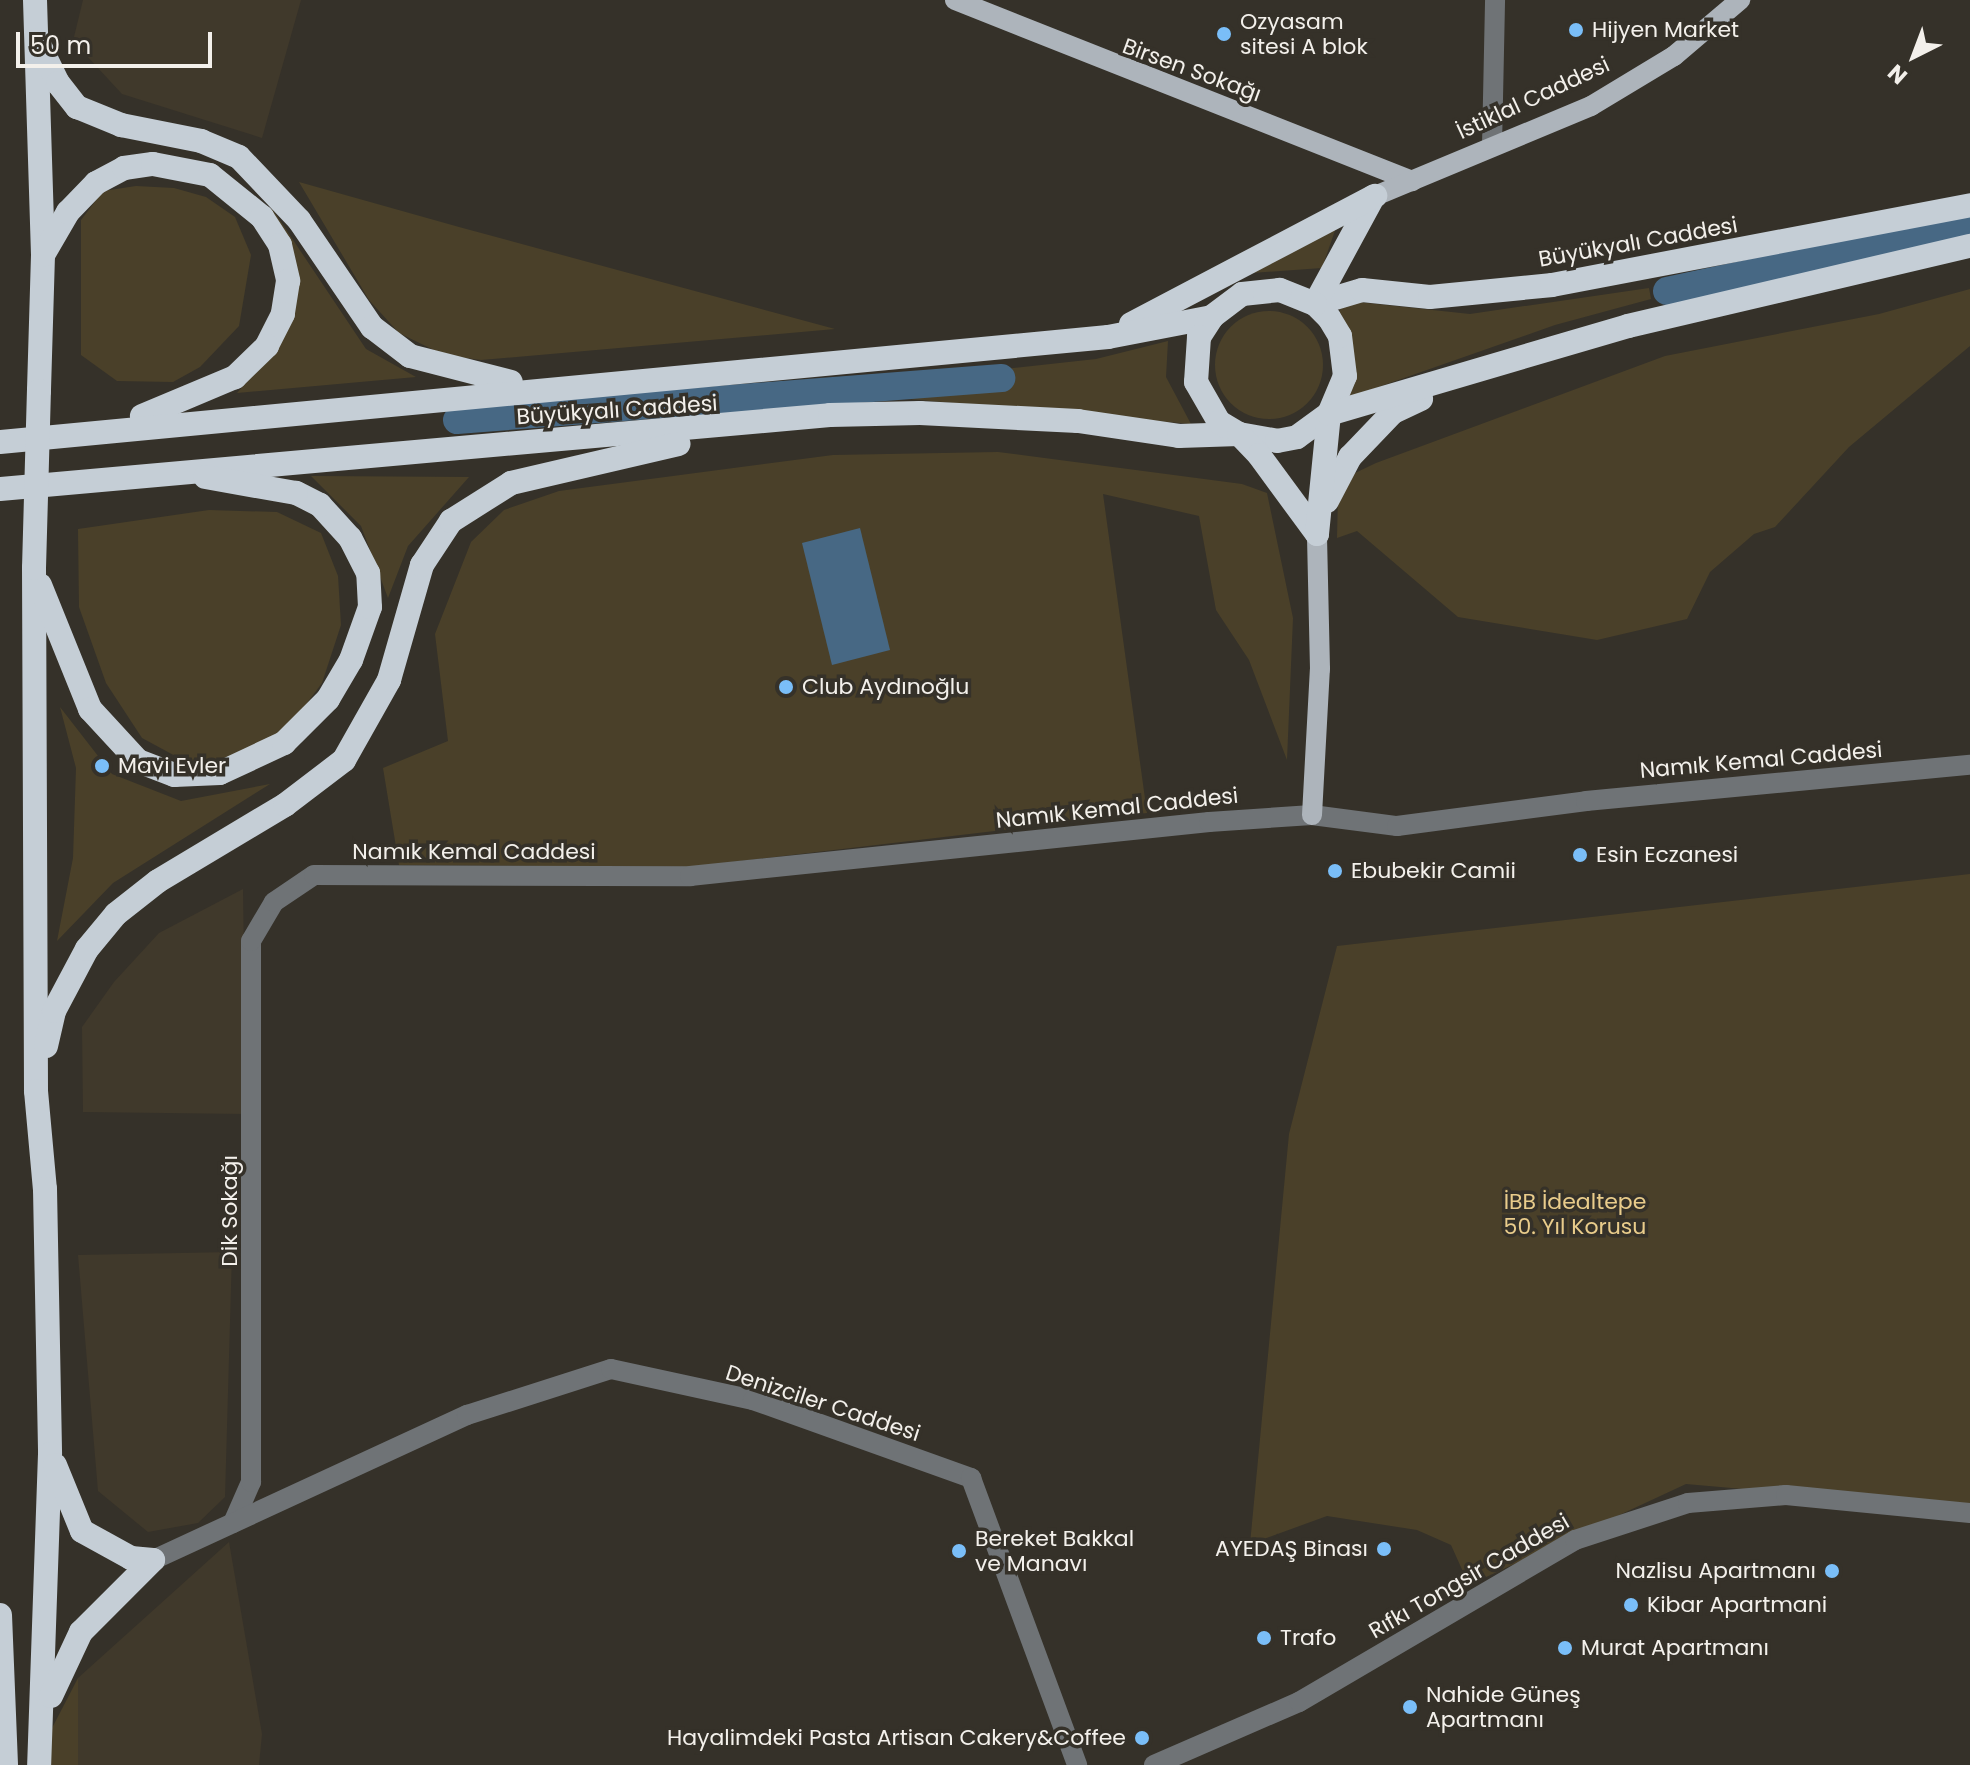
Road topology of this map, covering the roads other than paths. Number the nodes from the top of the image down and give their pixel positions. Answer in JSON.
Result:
{"nodes":[{"id":1,"x":35,"y":0,"type":"edge"},
{"id":2,"x":955,"y":0,"type":"edge"},
{"id":3,"x":1495,"y":0,"type":"edge"},
{"id":4,"x":1740,"y":0,"type":"edge"},
{"id":5,"x":37,"y":40,"type":"junction"},
{"id":6,"x":1492,"y":146,"type":"junction"},
{"id":7,"x":1413,"y":181,"type":"junction"},
{"id":8,"x":1375,"y":196,"type":"junction"},
{"id":9,"x":1970,"y":205,"type":"edge"},
{"id":10,"x":1970,"y":246,"type":"edge"},
{"id":11,"x":43,"y":255,"type":"junction"},
{"id":12,"x":1315,"y":304,"type":"junction"},
{"id":13,"x":1212,"y":317,"type":"junction"},
{"id":14,"x":1108,"y":337,"type":"junction"},
{"id":15,"x":1485,"y":368,"type":"junction"},
{"id":16,"x":545,"y":387,"type":"junction"},
{"id":17,"x":1329,"y":414,"type":"junction"},
{"id":18,"x":755,"y":426,"type":"junction"},
{"id":19,"x":86,"y":433,"type":"junction"},
{"id":20,"x":1239,"y":434,"type":"junction"},
{"id":21,"x":0,"y":442,"type":"edge"},
{"id":22,"x":171,"y":471,"type":"junction"},
{"id":23,"x":0,"y":489,"type":"edge"},
{"id":24,"x":1317,"y":534,"type":"junction"},
{"id":25,"x":34,"y":568,"type":"junction"},
{"id":26,"x":1970,"y":765,"type":"edge"},
{"id":27,"x":1312,"y":815,"type":"junction"},
{"id":28,"x":274,"y":902,"type":"joint"},
{"id":29,"x":36,"y":1091,"type":"junction"},
{"id":30,"x":50,"y":1454,"type":"junction"},
{"id":31,"x":1970,"y":1513,"type":"edge"},
{"id":32,"x":233,"y":1523,"type":"junction"},
{"id":33,"x":153,"y":1560,"type":"junction"},
{"id":34,"x":0,"y":1615,"type":"edge"},
{"id":35,"x":42,"y":1723,"type":"junction"},
{"id":36,"x":6,"y":1765,"type":"edge"},
{"id":37,"x":39,"y":1765,"type":"edge"},
{"id":38,"x":1077,"y":1765,"type":"edge"},
{"id":39,"x":1154,"y":1765,"type":"edge"}],
"edges":[{"from":1,"to":5,"type":"highway"},
{"from":2,"to":7,"type":"main road","name":"Birsen Sokağı"},
{"from":3,"to":6,"type":"street"},
{"from":4,"to":6,"type":"main road","name":"İstiklal Caddesi"},
{"from":5,"to":11,"type":"highway"},
{"from":5,"to":16,"type":"highway"},
{"from":6,"to":7,"type":"main road","name":"İstiklal Caddesi"},
{"from":7,"to":8,"type":"main road","name":"İstiklal Caddesi"},
{"from":8,"to":12,"type":"highway"},
{"from":8,"to":14,"type":"highway","name":"İstiklal Caddesi"},
{"from":9,"to":12,"type":"highway","name":"Büyükyalı Caddesi"},
{"from":10,"to":15,"type":"highway","name":"Büyükyalı Caddesi"},
{"from":11,"to":19,"type":"highway"},
{"from":11,"to":25,"type":"highway","bridge":true},
{"from":12,"to":13,"type":"highway"},
{"from":12,"to":17,"type":"highway"},
{"from":13,"to":14,"type":"highway"},
{"from":13,"to":20,"type":"highway"},
{"from":14,"to":16,"type":"highway","name":"Büyükyalı Caddesi"},
{"from":15,"to":17,"type":"highway","name":"Büyükyalı Caddesi"},
{"from":15,"to":24,"type":"highway"},
{"from":16,"to":19,"type":"highway","name":"Büyükyalı Caddesi"},
{"from":17,"to":20,"type":"highway","name":"Büyükyalı Caddesi"},
{"from":17,"to":24,"type":"highway"},
{"from":18,"to":20,"type":"highway","name":"Büyükyalı Caddesi"},
{"from":18,"to":22,"type":"highway","name":"Büyükyalı Caddesi"},
{"from":18,"to":29,"type":"highway"},
{"from":19,"to":21,"type":"highway","name":"Büyükyalı Caddesi"},
{"from":20,"to":24,"type":"highway"},
{"from":22,"to":23,"type":"highway","name":"Büyükyalı Caddesi"},
{"from":22,"to":25,"type":"highway"},
{"from":24,"to":27,"type":"main road"},
{"from":25,"to":29,"type":"highway"},
{"from":26,"to":27,"type":"street","name":"Namık Kemal Caddesi"},
{"from":27,"to":28,"type":"street","name":"Namık Kemal Caddesi"},
{"from":28,"to":32,"type":"street","name":"Dik Sokağı"},
{"from":29,"to":30,"type":"highway"},
{"from":30,"to":33,"type":"highway"},
{"from":30,"to":35,"type":"highway"},
{"from":31,"to":39,"type":"street","name":"Rıfkı Tongsir Caddesi"},
{"from":32,"to":33,"type":"street","name":"Denizciler Caddesi"},
{"from":32,"to":38,"type":"street","name":"Denizciler Caddesi"},
{"from":33,"to":35,"type":"highway"},
{"from":34,"to":36,"type":"highway"},
{"from":35,"to":37,"type":"highway"}]}
